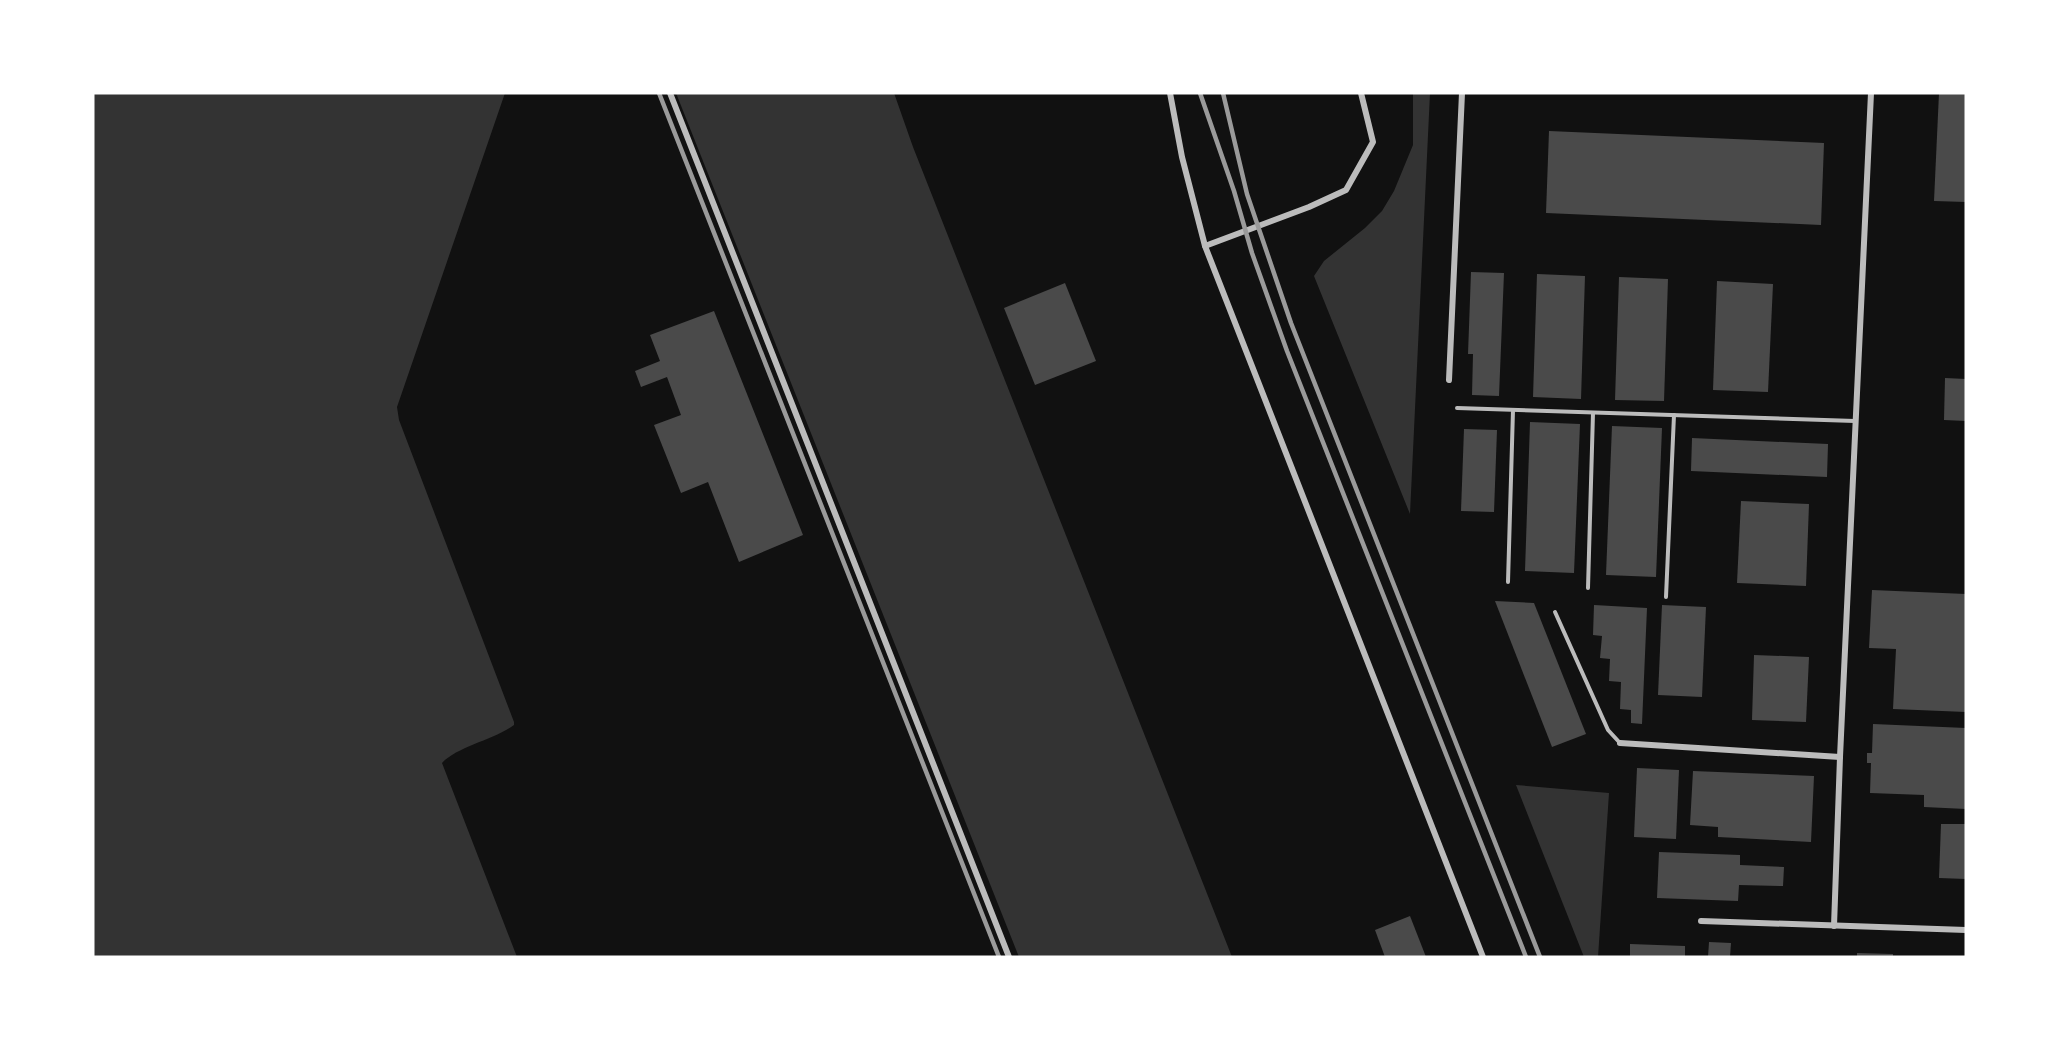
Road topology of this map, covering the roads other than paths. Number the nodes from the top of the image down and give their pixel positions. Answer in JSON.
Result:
{"nodes":[{"id":1,"x":670,"y":93,"type":"edge"},
{"id":2,"x":1170,"y":93,"type":"edge"},
{"id":3,"x":1361,"y":93,"type":"edge"},
{"id":4,"x":1462,"y":93,"type":"edge"},
{"id":5,"x":1871,"y":93,"type":"edge"},
{"id":6,"x":1205,"y":246,"type":"junction"},
{"id":7,"x":1449,"y":380,"type":"dead end"},
{"id":8,"x":1457,"y":408,"type":"dead end"},
{"id":9,"x":1513,"y":410,"type":"junction"},
{"id":10,"x":1593,"y":413,"type":"junction"},
{"id":11,"x":1674,"y":415,"type":"junction"},
{"id":12,"x":1856,"y":421,"type":"junction"},
{"id":13,"x":1508,"y":582,"type":"dead end"},
{"id":14,"x":1588,"y":588,"type":"dead end"},
{"id":15,"x":1666,"y":597,"type":"dead end"},
{"id":16,"x":1555,"y":612,"type":"dead end"},
{"id":17,"x":1620,"y":743,"type":"joint"},
{"id":18,"x":1840,"y":757,"type":"junction"},
{"id":19,"x":1701,"y":921,"type":"dead end"},
{"id":20,"x":1834,"y":926,"type":"junction"},
{"id":21,"x":1966,"y":930,"type":"edge"},
{"id":22,"x":1010,"y":957,"type":"edge"},
{"id":23,"x":1483,"y":957,"type":"edge"}],
"edges":[{"from":1,"to":22,"type":"street"},
{"from":2,"to":6,"type":"street"},
{"from":3,"to":6,"type":"street"},
{"from":4,"to":7,"type":"street"},
{"from":5,"to":12,"type":"street"},
{"from":6,"to":23,"type":"street"},
{"from":8,"to":9,"type":"lane"},
{"from":9,"to":10,"type":"lane"},
{"from":9,"to":13,"type":"lane"},
{"from":10,"to":11,"type":"lane"},
{"from":10,"to":14,"type":"lane"},
{"from":11,"to":12,"type":"lane"},
{"from":11,"to":15,"type":"lane"},
{"from":12,"to":18,"type":"street"},
{"from":16,"to":17,"type":"lane"},
{"from":17,"to":18,"type":"street"},
{"from":18,"to":20,"type":"street"},
{"from":19,"to":20,"type":"street"},
{"from":20,"to":21,"type":"street"}]}
